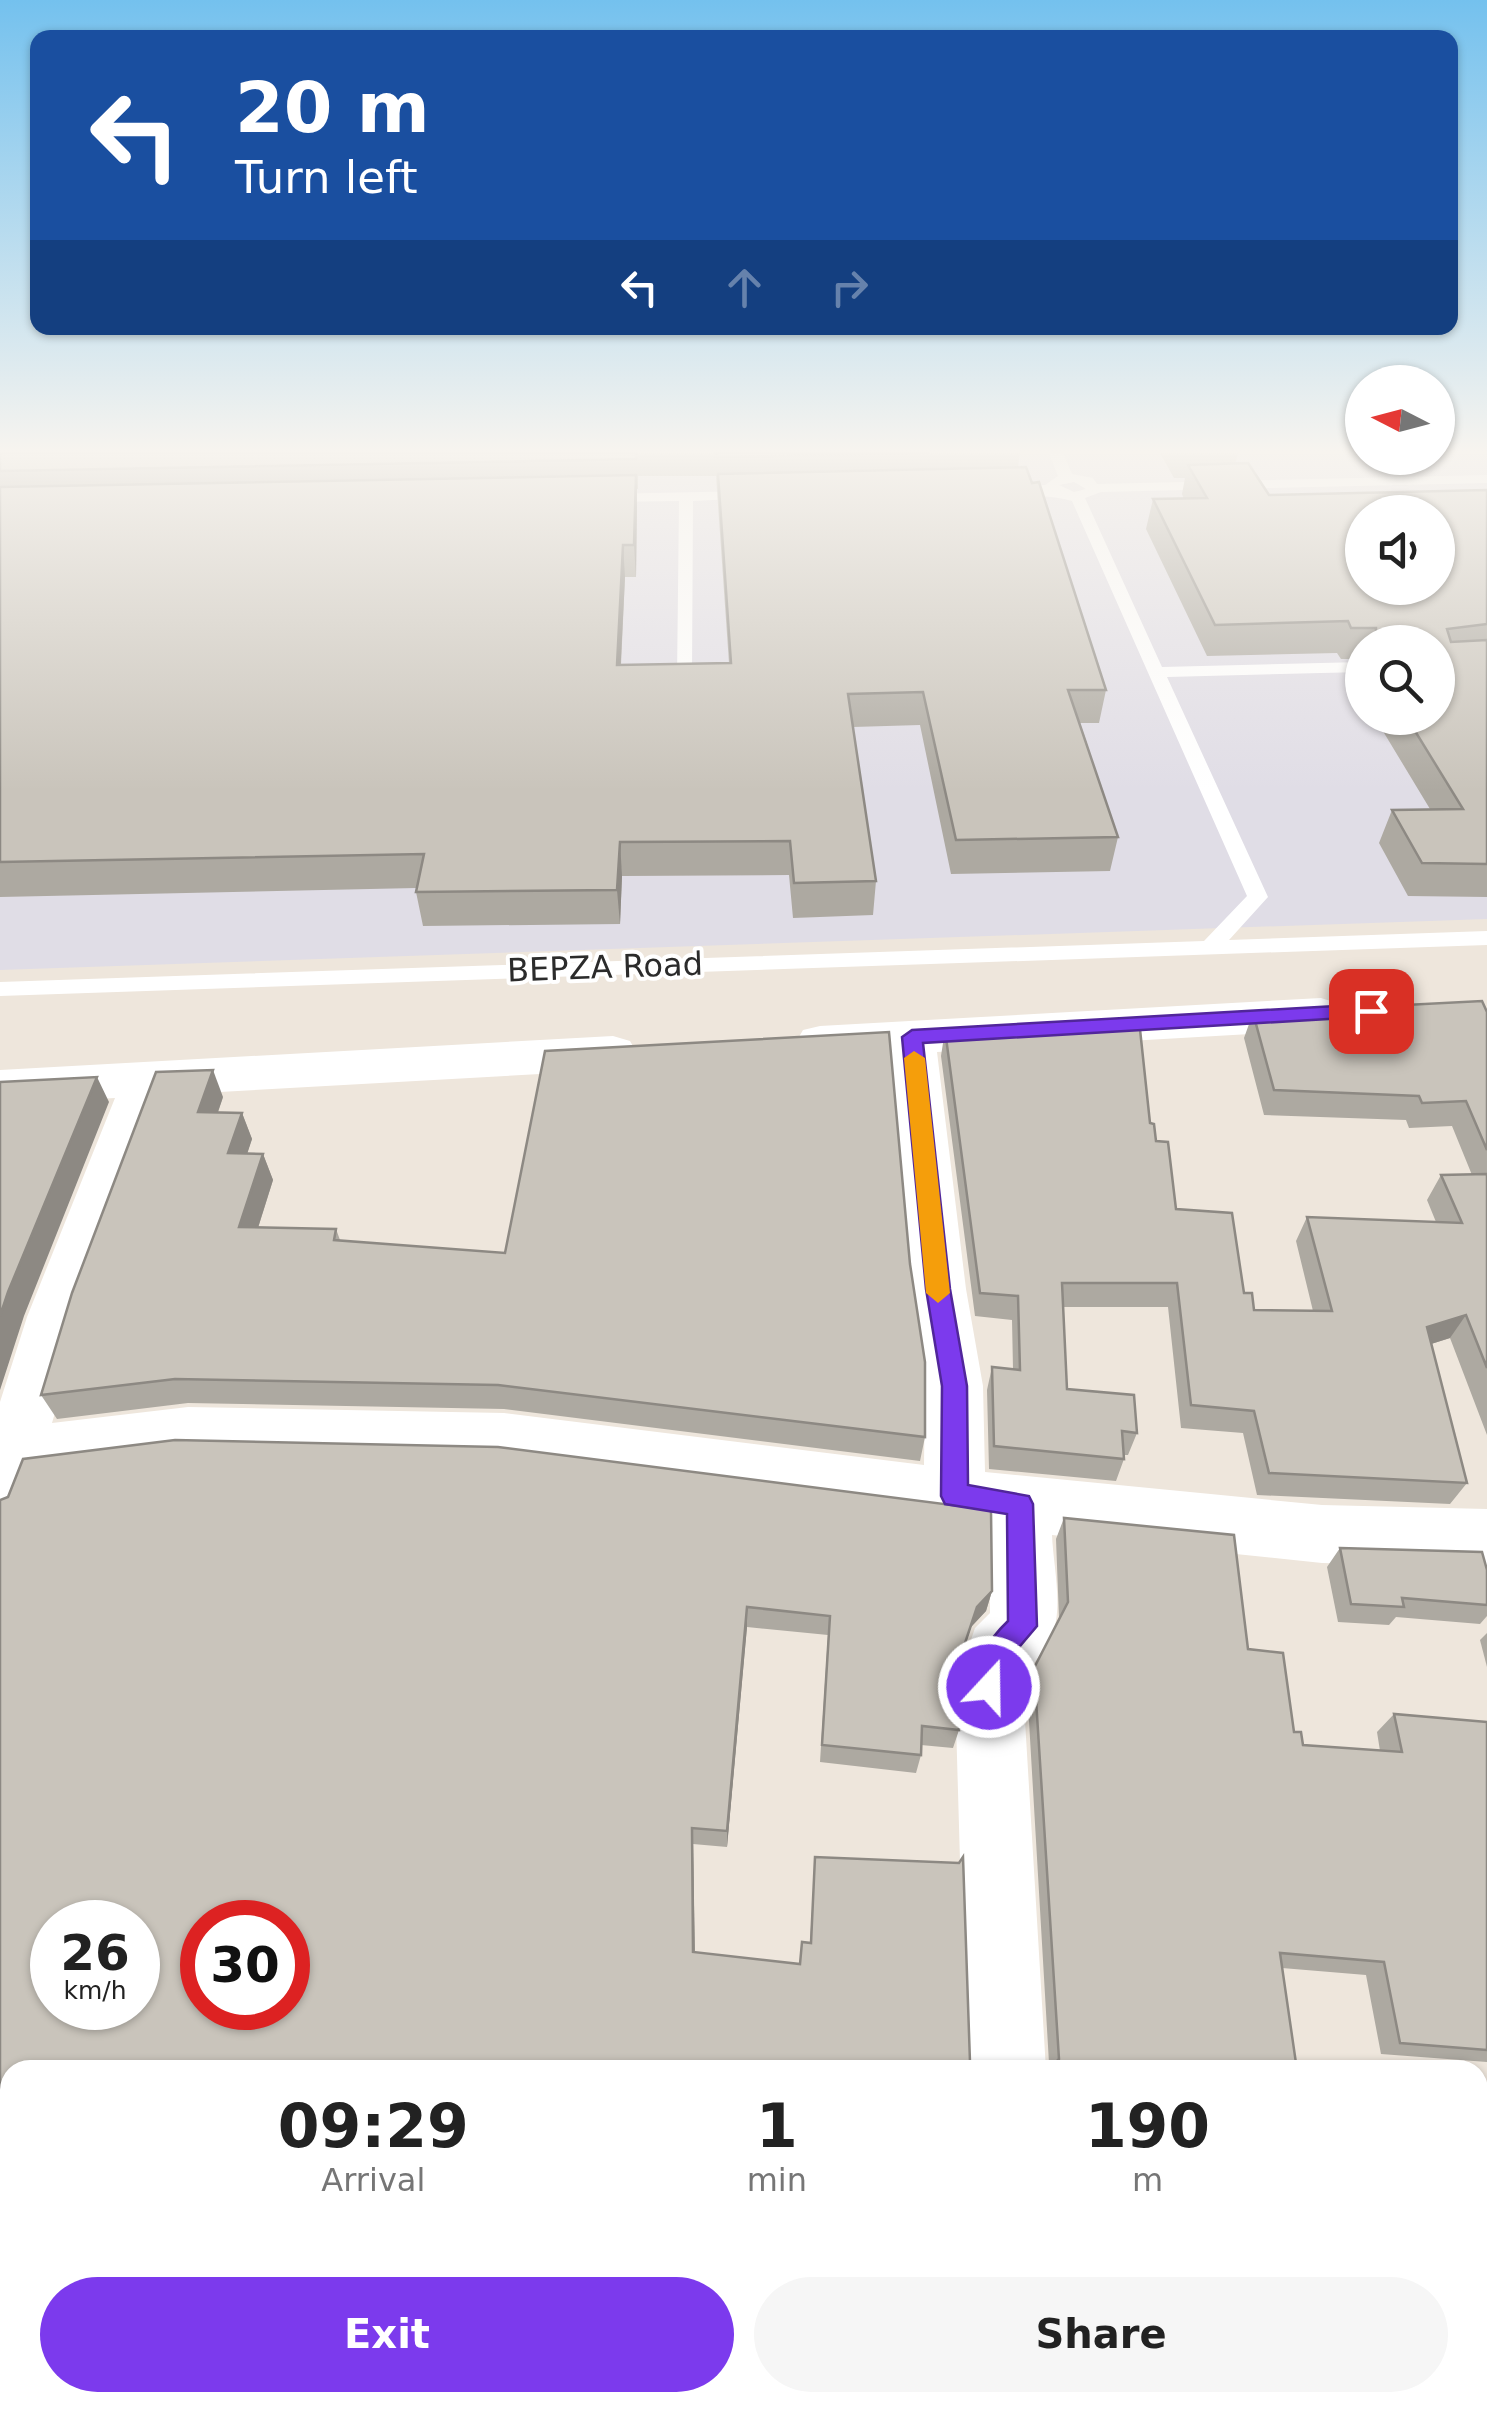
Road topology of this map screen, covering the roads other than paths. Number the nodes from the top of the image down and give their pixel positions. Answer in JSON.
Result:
{"nodes":[{"id":1,"x":684,"y":566,"type":"edge"},
{"id":2,"x":1107,"y":566,"type":"edge"},
{"id":3,"x":1345,"y":667,"type":"edge"},
{"id":4,"x":1154,"y":672,"type":"junction"},
{"id":5,"x":682,"y":675,"type":"edge"},
{"id":6,"x":1487,"y":938,"type":"edge"},
{"id":7,"x":1210,"y":947,"type":"junction"},
{"id":8,"x":0,"y":988,"type":"edge"},
{"id":9,"x":1371,"y":1011,"type":"edge"},
{"id":10,"x":912,"y":1037,"type":"junction"},
{"id":11,"x":778,"y":1044,"type":"edge"},
{"id":12,"x":663,"y":1050,"type":"edge"},
{"id":13,"x":147,"y":1080,"type":"junction"},
{"id":14,"x":0,"y":1087,"type":"edge"},
{"id":15,"x":4,"y":1470,"type":"edge"},
{"id":16,"x":955,"y":1496,"type":"junction"},
{"id":17,"x":1020,"y":1504,"type":"junction"},
{"id":18,"x":1487,"y":1538,"type":"edge"},
{"id":19,"x":1006,"y":2060,"type":"edge"}],
"edges":[{"from":1,"to":5,"type":"lane"},
{"from":2,"to":4,"type":"lane"},
{"from":3,"to":4,"type":"lane"},
{"from":4,"to":7,"type":"lane"},
{"from":6,"to":7,"type":"lane","name":"BEPZA Road"},
{"from":7,"to":8,"type":"lane","name":"BEPZA Road"},
{"from":9,"to":10,"type":"street"},
{"from":10,"to":11,"type":"street"},
{"from":10,"to":16,"type":"street"},
{"from":12,"to":13,"type":"street"},
{"from":13,"to":14,"type":"street"},
{"from":13,"to":15,"type":"street"},
{"from":15,"to":16,"type":"street"},
{"from":16,"to":17,"type":"street"},
{"from":17,"to":18,"type":"street"},
{"from":17,"to":19,"type":"street"}]}
